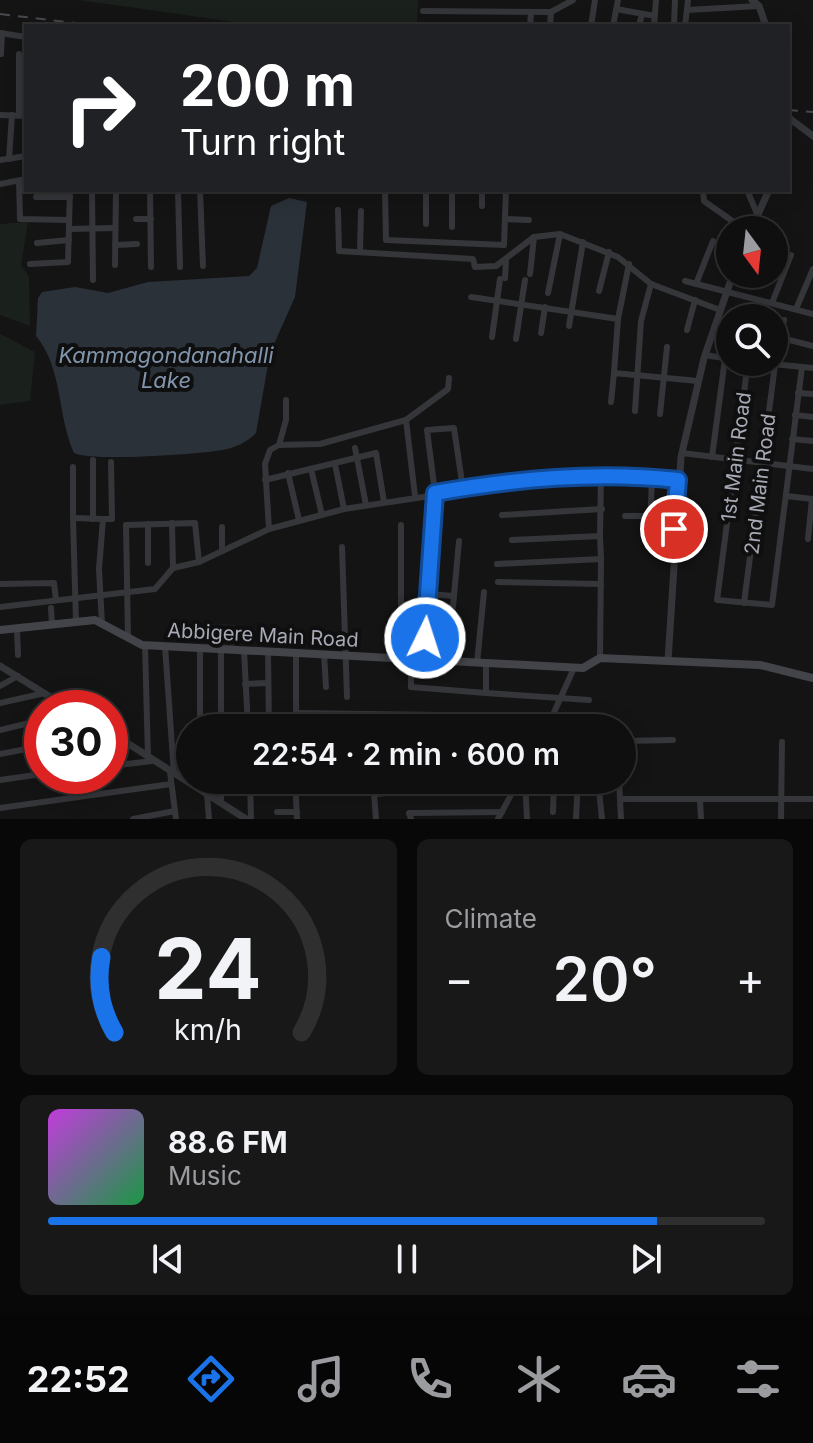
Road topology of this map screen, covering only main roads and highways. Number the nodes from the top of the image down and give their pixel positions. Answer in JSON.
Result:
{"nodes":[{"id":1,"x":0,"y":630,"type":"edge"},
{"id":2,"x":813,"y":678,"type":"edge"}],
"edges":[{"from":1,"to":2,"type":"main road","name":"Abbigere Main Road"}]}
